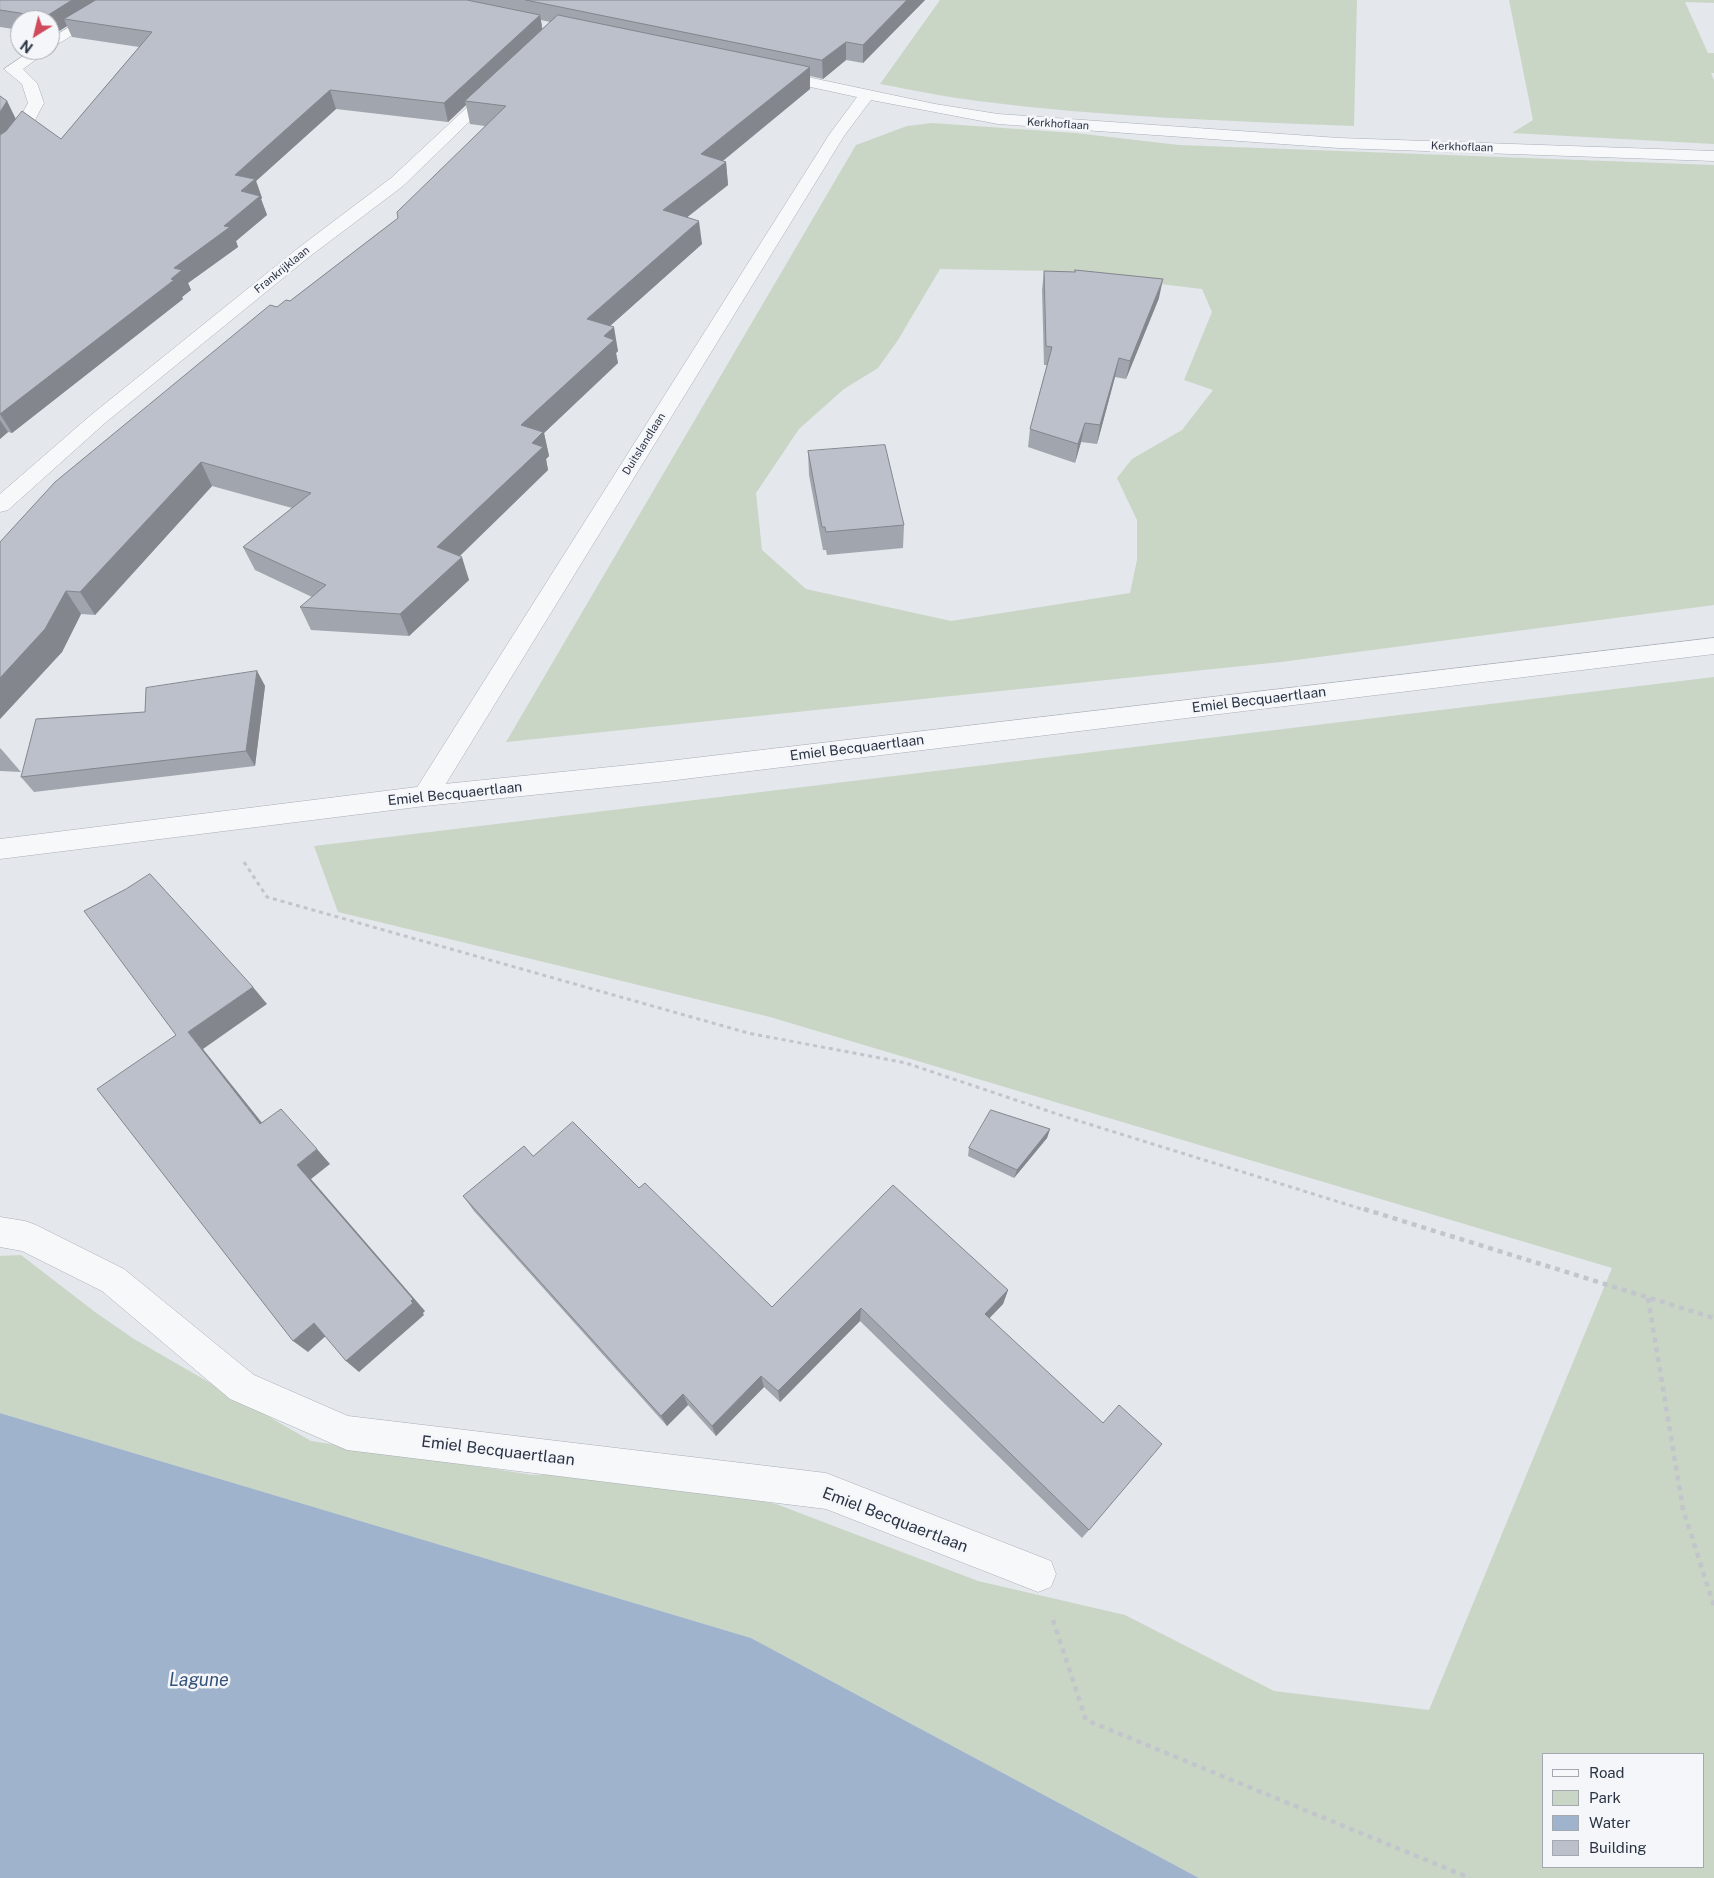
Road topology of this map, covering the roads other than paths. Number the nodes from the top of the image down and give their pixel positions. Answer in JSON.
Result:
{"nodes":[{"id":1,"x":122,"y":0,"type":"edge"},
{"id":2,"x":60,"y":39,"type":"edge"},
{"id":3,"x":21,"y":60,"type":"edge"},
{"id":4,"x":6,"y":67,"type":"edge"},
{"id":5,"x":761,"y":72,"type":"edge"},
{"id":6,"x":510,"y":76,"type":"edge"},
{"id":7,"x":867,"y":94,"type":"junction"},
{"id":8,"x":0,"y":152,"type":"edge"},
{"id":9,"x":1714,"y":156,"type":"edge"},
{"id":10,"x":0,"y":505,"type":"edge"},
{"id":11,"x":1714,"y":646,"type":"edge"},
{"id":12,"x":425,"y":796,"type":"junction"},
{"id":13,"x":0,"y":849,"type":"edge"},
{"id":14,"x":0,"y":1232,"type":"edge"},
{"id":15,"x":1038,"y":1574,"type":"road end"}],
"edges":[{"from":1,"to":2,"type":"street"},
{"from":3,"to":4,"type":"street"},
{"from":4,"to":8,"type":"street"},
{"from":5,"to":7,"type":"street","name":"Kerkhoflaan"},
{"from":6,"to":10,"type":"street","name":"Frankrijklaan"},
{"from":7,"to":9,"type":"street","name":"Kerkhoflaan"},
{"from":7,"to":12,"type":"street","name":"Duitslandlaan"},
{"from":11,"to":12,"type":"street","name":"Emiel Becquaertlaan"},
{"from":12,"to":13,"type":"street","name":"Emiel Becquaertlaan"},
{"from":14,"to":15,"type":"street","name":"Emiel Becquaertlaan"}]}
